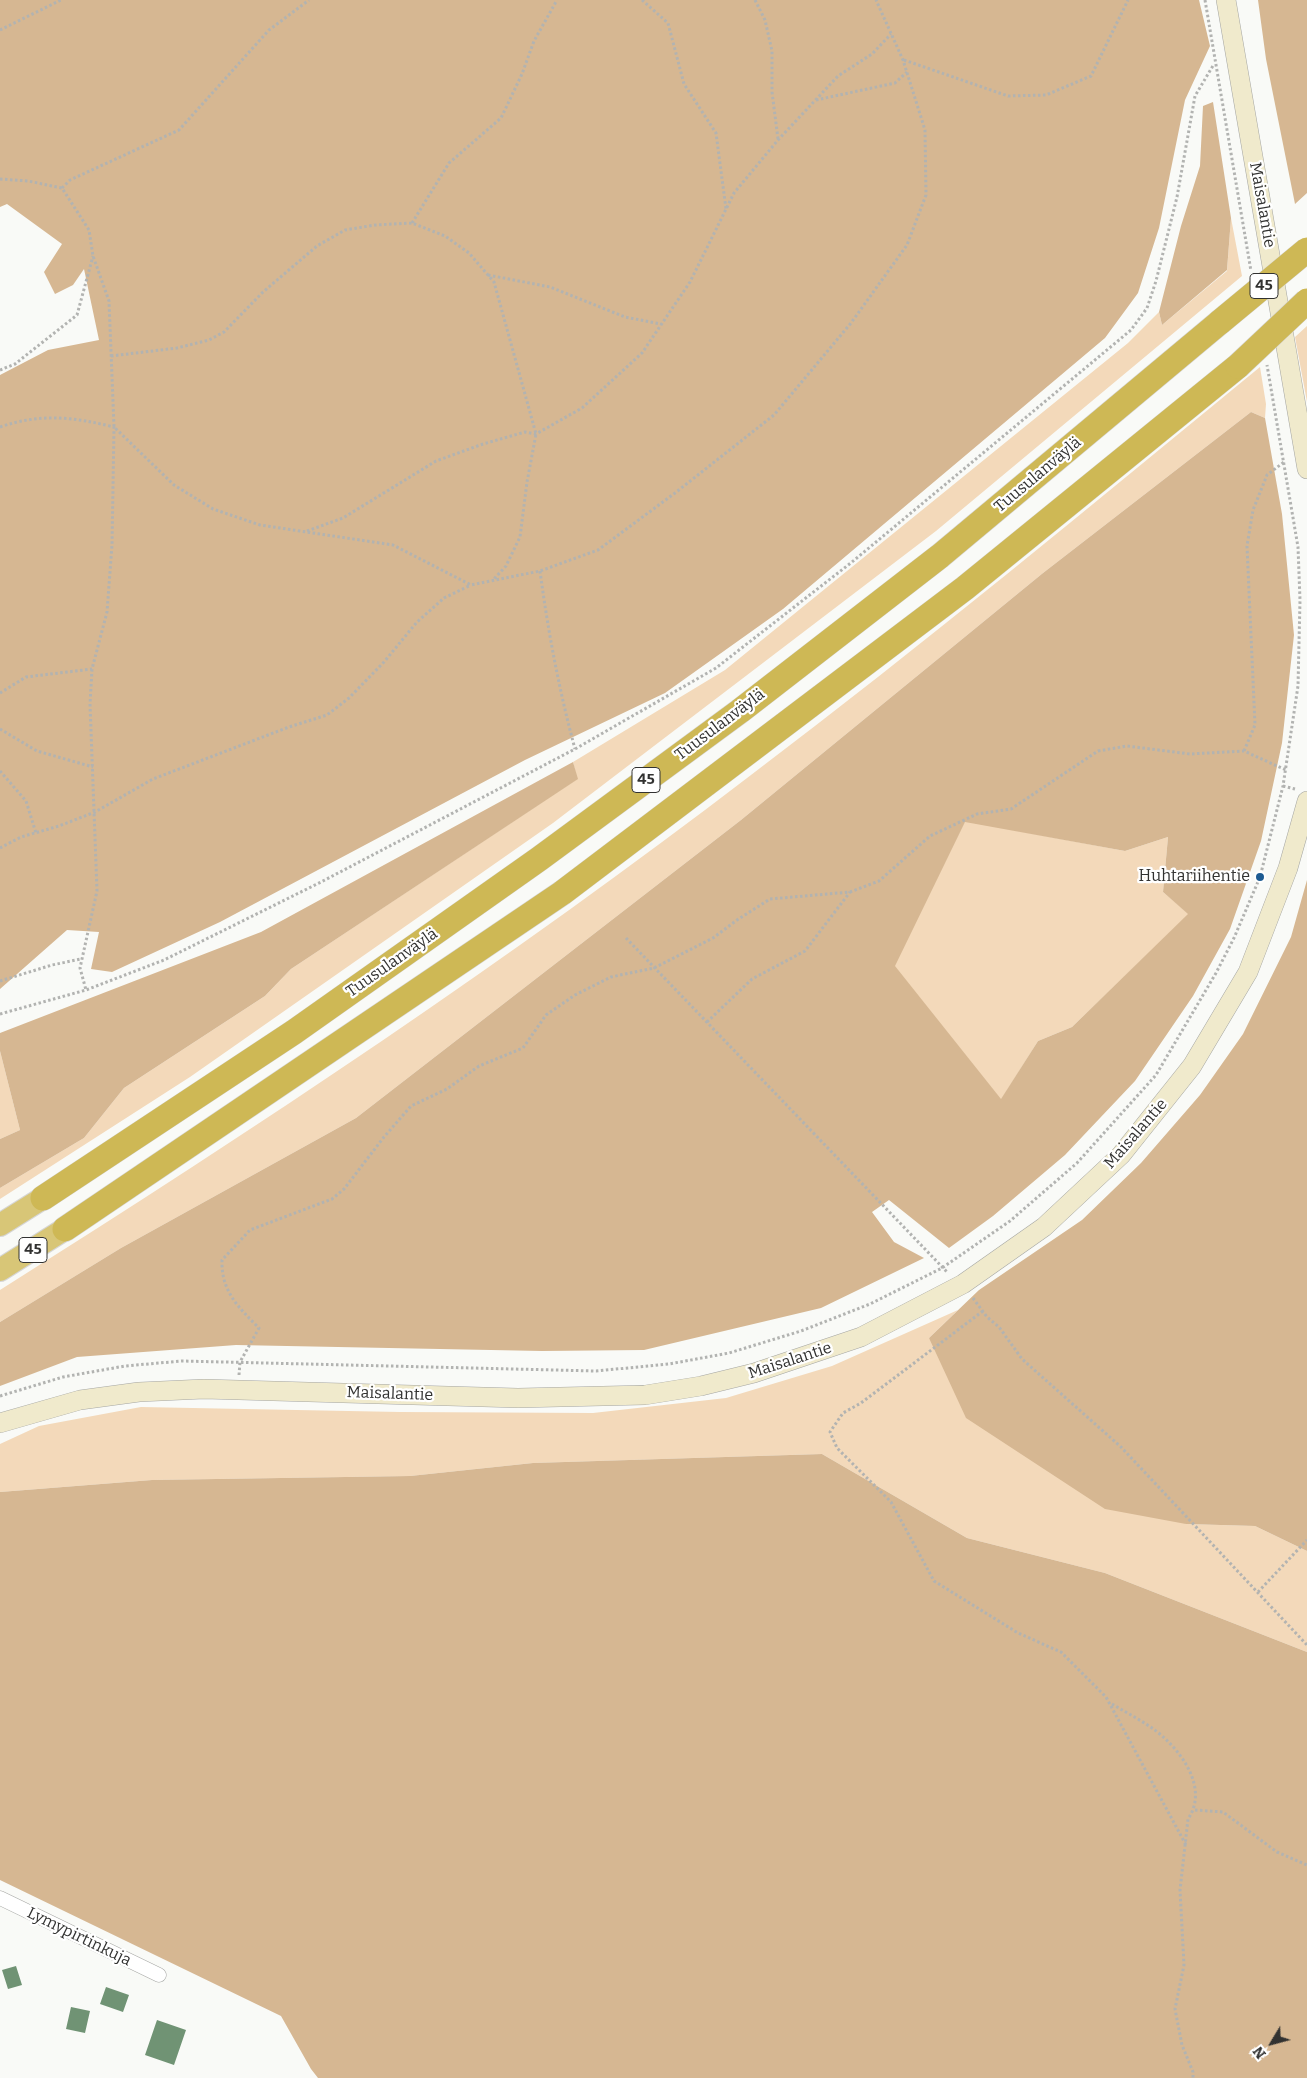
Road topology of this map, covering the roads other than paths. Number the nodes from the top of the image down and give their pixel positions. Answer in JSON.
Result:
{"nodes":[{"id":1,"x":1226,"y":0,"type":"edge"},
{"id":2,"x":1307,"y":250,"type":"edge"},
{"id":3,"x":1307,"y":301,"type":"edge"},
{"id":4,"x":1307,"y":469,"type":"edge"},
{"id":5,"x":1307,"y":801,"type":"edge"},
{"id":6,"x":43,"y":1198,"type":"joint"},
{"id":7,"x":0,"y":1225,"type":"edge"},
{"id":8,"x":66,"y":1229,"type":"joint"},
{"id":9,"x":0,"y":1270,"type":"edge"},
{"id":10,"x":0,"y":1424,"type":"edge"},
{"id":11,"x":0,"y":1898,"type":"edge"},
{"id":12,"x":159,"y":1976,"type":"dead end"}],
"edges":[{"from":1,"to":4,"type":"main road","name":"Maisalantie"},
{"from":2,"to":6,"type":"highway","name":"Tuusulanväylä","number":"45","bridge":true},
{"from":3,"to":8,"type":"highway","number":"45","bridge":true},
{"from":5,"to":10,"type":"main road","name":"Maisalantie"},
{"from":6,"to":7,"type":"highway","name":"Tuusulanväylä","number":"45"},
{"from":8,"to":9,"type":"highway","number":"45"},
{"from":11,"to":12,"type":"street","name":"Lymypirtinkuja"}]}
